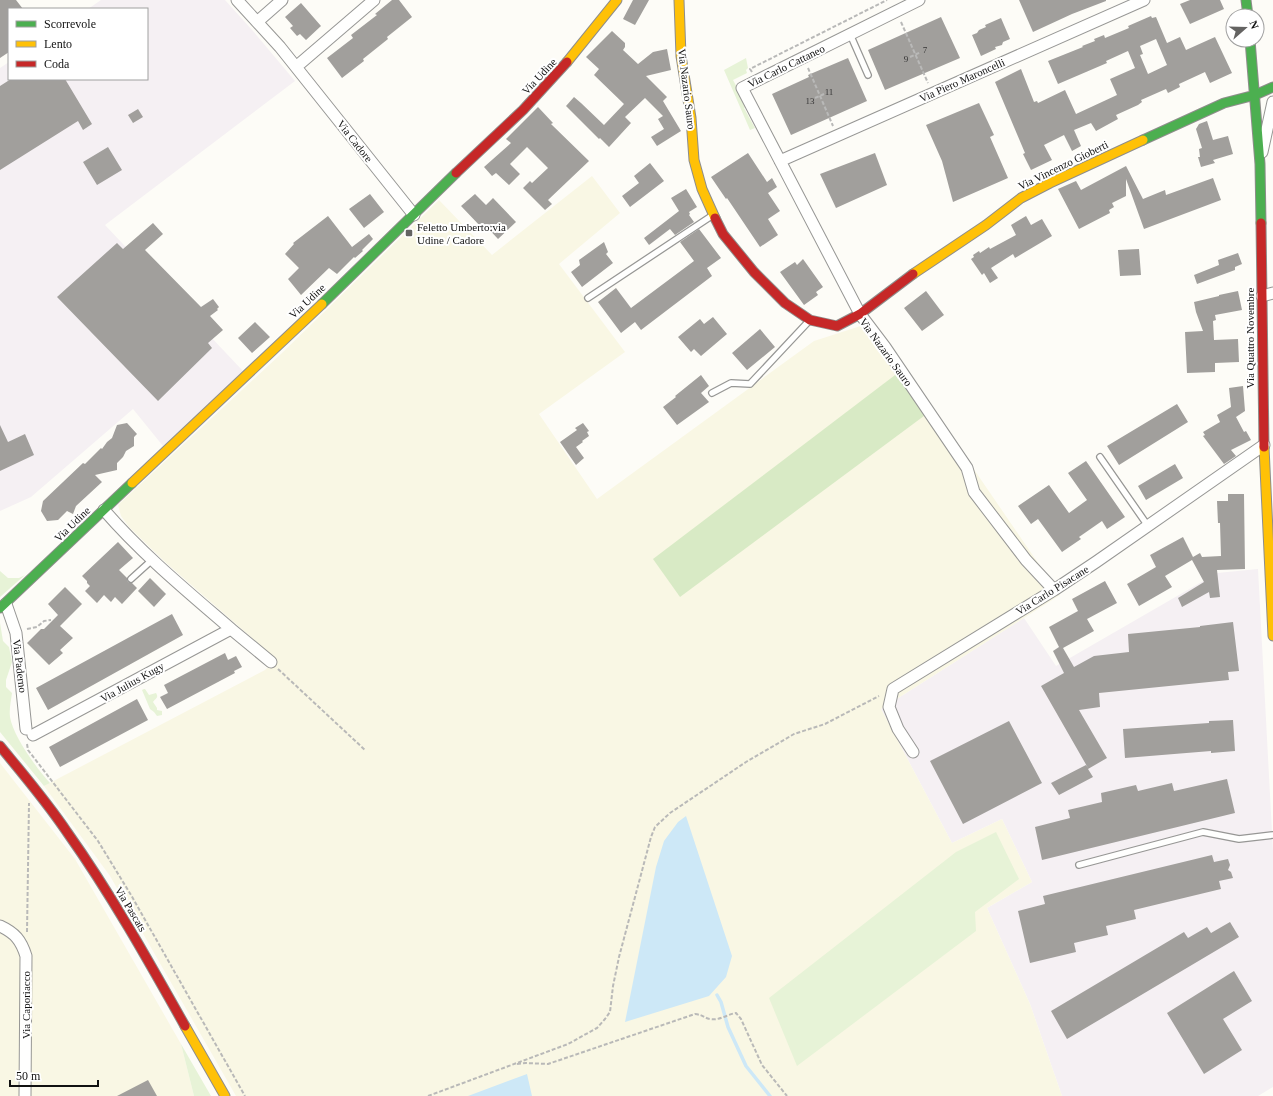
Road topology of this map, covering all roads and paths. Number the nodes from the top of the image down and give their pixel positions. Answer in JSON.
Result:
{"nodes":[{"id":1,"x":237,"y":0,"type":"edge"},
{"id":2,"x":282,"y":0,"type":"edge"},
{"id":3,"x":374,"y":0,"type":"edge"},
{"id":4,"x":616,"y":0,"type":"edge"},
{"id":5,"x":679,"y":0,"type":"edge"},
{"id":6,"x":887,"y":0,"type":"edge"},
{"id":7,"x":918,"y":0,"type":"edge"},
{"id":8,"x":1144,"y":0,"type":"edge"},
{"id":9,"x":257,"y":22,"type":"junction"},
{"id":10,"x":902,"y":22,"type":"dead end"},
{"id":11,"x":850,"y":34,"type":"junction"},
{"id":12,"x":1251,"y":48,"type":"edge"},
{"id":13,"x":921,"y":52,"type":"dead end"},
{"id":14,"x":916,"y":54,"type":"junction"},
{"id":15,"x":910,"y":57,"type":"dead end"},
{"id":16,"x":296,"y":67,"type":"junction"},
{"id":17,"x":808,"y":68,"type":"dead end"},
{"id":18,"x":868,"y":75,"type":"dead end"},
{"id":19,"x":756,"y":81,"type":"junction"},
{"id":20,"x":1273,"y":87,"type":"edge"},
{"id":21,"x":933,"y":93,"type":"junction"},
{"id":22,"x":824,"y":94,"type":"dead end"},
{"id":23,"x":1255,"y":95,"type":"junction"},
{"id":24,"x":820,"y":96,"type":"junction"},
{"id":25,"x":815,"y":98,"type":"dead end"},
{"id":26,"x":1273,"y":102,"type":"edge"},
{"id":27,"x":837,"y":135,"type":"junction"},
{"id":28,"x":780,"y":161,"type":"junction"},
{"id":29,"x":1260,"y":164,"type":"junction"},
{"id":30,"x":714,"y":214,"type":"junction"},
{"id":31,"x":414,"y":215,"type":"junction"},
{"id":32,"x":1267,"y":295,"type":"edge"},
{"id":33,"x":588,"y":298,"type":"dead end"},
{"id":34,"x":860,"y":314,"type":"junction"},
{"id":35,"x":810,"y":320,"type":"junction"},
{"id":36,"x":712,"y":393,"type":"dead end"},
{"id":37,"x":1264,"y":445,"type":"junction"},
{"id":38,"x":1100,"y":457,"type":"dead end"},
{"id":39,"x":104,"y":510,"type":"junction"},
{"id":40,"x":1148,"y":526,"type":"junction"},
{"id":41,"x":1270,"y":528,"type":"edge"},
{"id":42,"x":152,"y":560,"type":"junction"},
{"id":43,"x":131,"y":579,"type":"dead end"},
{"id":44,"x":1054,"y":590,"type":"junction"},
{"id":45,"x":2,"y":607,"type":"edge"},
{"id":46,"x":51,"y":620,"type":"dead end"},
{"id":47,"x":24,"y":628,"type":"dead end"},
{"id":48,"x":231,"y":629,"type":"junction"},
{"id":49,"x":1273,"y":636,"type":"edge"},
{"id":50,"x":271,"y":662,"type":"joint"},
{"id":51,"x":893,"y":689,"type":"junction"},
{"id":52,"x":29,"y":735,"type":"junction"},
{"id":53,"x":0,"y":746,"type":"edge"},
{"id":54,"x":365,"y":750,"type":"dead end"},
{"id":55,"x":913,"y":752,"type":"dead end"},
{"id":56,"x":29,"y":802,"type":"dead end"},
{"id":57,"x":1273,"y":835,"type":"edge"},
{"id":58,"x":1079,"y":865,"type":"dead end"},
{"id":59,"x":0,"y":926,"type":"edge"},
{"id":60,"x":27,"y":933,"type":"dead end"},
{"id":61,"x":512,"y":1065,"type":"junction"},
{"id":62,"x":25,"y":1096,"type":"edge"},
{"id":63,"x":225,"y":1096,"type":"edge"},
{"id":64,"x":245,"y":1096,"type":"edge"},
{"id":65,"x":428,"y":1096,"type":"edge"},
{"id":66,"x":787,"y":1096,"type":"edge"}],
"edges":[{"from":1,"to":9,"type":"street","name":"Via Cadore"},
{"from":2,"to":9,"type":"street"},
{"from":3,"to":16,"type":"street"},
{"from":4,"to":31,"type":"street","name":"Via Udine"},
{"from":5,"to":30,"type":"street","name":"Via Nazario Sauro"},
{"from":6,"to":19,"type":"path"},
{"from":7,"to":11,"type":"street","name":"Via Carlo Cattaneo"},
{"from":8,"to":21,"type":"street","name":"Via Piero Maroncelli"},
{"from":9,"to":16,"type":"street","name":"Via Cadore"},
{"from":10,"to":14,"type":"path"},
{"from":11,"to":18,"type":"lane"},
{"from":11,"to":19,"type":"street","name":"Via Carlo Cattaneo"},
{"from":12,"to":23,"type":"street","name":"Via Quattro Novembre"},
{"from":13,"to":14,"type":"path"},
{"from":14,"to":15,"type":"path"},
{"from":14,"to":21,"type":"path"},
{"from":16,"to":31,"type":"street","name":"Via Cadore"},
{"from":17,"to":24,"type":"path","name":"Via Carlo Cattaneo"},
{"from":19,"to":28,"type":"street","name":"Via Carlo Cattaneo"},
{"from":20,"to":23,"type":"street","name":"Via Vincenzo Gioberti"},
{"from":21,"to":27,"type":"street","name":"Via Piero Maroncelli"},
{"from":22,"to":24,"type":"path"},
{"from":23,"to":29,"type":"street","name":"Via Quattro Novembre"},
{"from":23,"to":34,"type":"street","name":"Via Vincenzo Gioberti"},
{"from":24,"to":25,"type":"path"},
{"from":24,"to":27,"type":"path","name":"Via Carlo Cattaneo"},
{"from":26,"to":29,"type":"street"},
{"from":27,"to":28,"type":"street","name":"Via Piero Maroncelli"},
{"from":28,"to":34,"type":"street"},
{"from":29,"to":32,"type":"street","name":"Via Quattro Novembre"},
{"from":30,"to":33,"type":"lane"},
{"from":30,"to":35,"type":"street","name":"Via Nazario Sauro"},
{"from":31,"to":39,"type":"street","name":"Via Udine"},
{"from":32,"to":37,"type":"street","name":"Via Quattro Novembre"},
{"from":34,"to":35,"type":"street","name":"Via Nazario Sauro"},
{"from":34,"to":44,"type":"street","name":"Via Nazario Sauro"},
{"from":35,"to":36,"type":"lane"},
{"from":37,"to":40,"type":"street","name":"Via Carlo Pisacane"},
{"from":37,"to":41,"type":"street","name":"Via Quattro Novembre"},
{"from":38,"to":40,"type":"lane"},
{"from":39,"to":42,"type":"street"},
{"from":39,"to":45,"type":"street","name":"Via Udine"},
{"from":40,"to":44,"type":"street","name":"Via Carlo Pisacane"},
{"from":41,"to":49,"type":"street","name":"Via Quattro Novembre"},
{"from":42,"to":43,"type":"lane"},
{"from":42,"to":48,"type":"street"},
{"from":44,"to":51,"type":"street","name":"Via Carlo Pisacane"},
{"from":45,"to":52,"type":"street","name":"Via Paderno"},
{"from":46,"to":47,"type":"path","name":"Via Paderno"},
{"from":48,"to":50,"type":"street"},
{"from":48,"to":52,"type":"street","name":"Via Julius Kugy"},
{"from":50,"to":54,"type":"path"},
{"from":51,"to":55,"type":"street"},
{"from":51,"to":61,"type":"path"},
{"from":52,"to":64,"type":"path"},
{"from":53,"to":63,"type":"street","name":"Via Pascats"},
{"from":56,"to":60,"type":"path"},
{"from":57,"to":58,"type":"lane"},
{"from":59,"to":62,"type":"street","name":"Via Caporiacco"},
{"from":61,"to":65,"type":"path"},
{"from":61,"to":66,"type":"path"}]}
